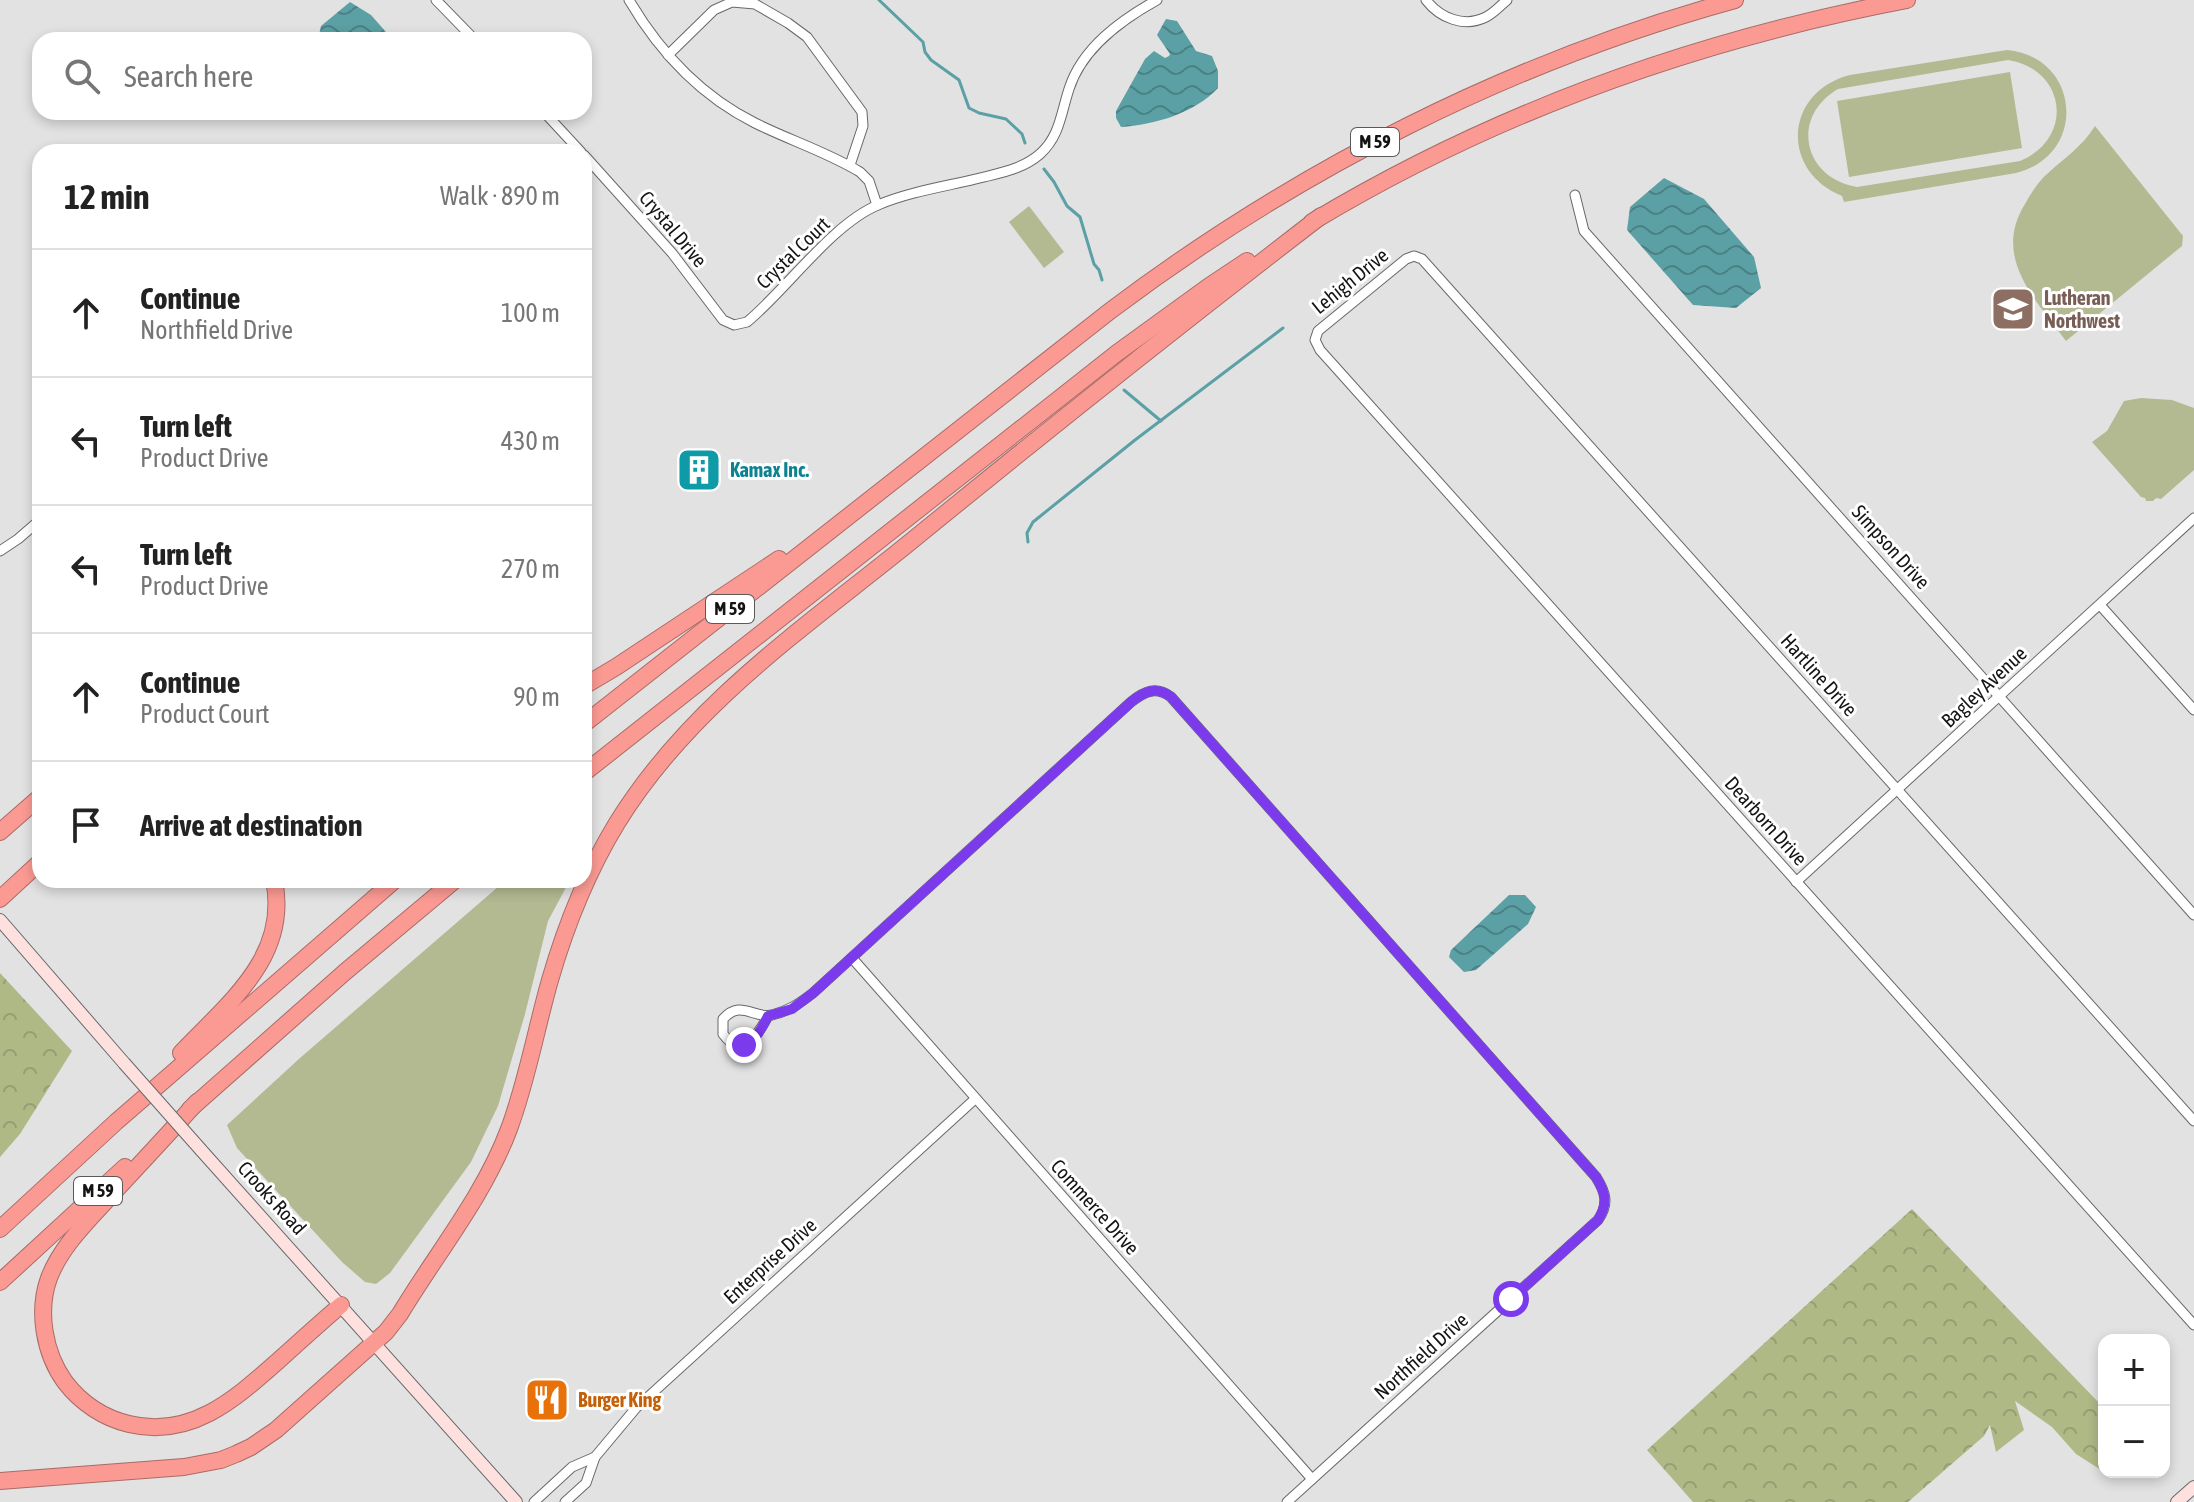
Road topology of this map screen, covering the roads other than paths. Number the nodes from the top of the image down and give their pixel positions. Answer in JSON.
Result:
{"nodes":[{"id":1,"x":436,"y":0,"type":"edge"},
{"id":2,"x":629,"y":0,"type":"edge"},
{"id":3,"x":1157,"y":0,"type":"edge"},
{"id":4,"x":1426,"y":0,"type":"edge"},
{"id":5,"x":1507,"y":0,"type":"edge"},
{"id":6,"x":1735,"y":0,"type":"edge"},
{"id":7,"x":1907,"y":0,"type":"edge"},
{"id":8,"x":467,"y":32,"type":"edge"},
{"id":9,"x":668,"y":55,"type":"junction"},
{"id":10,"x":551,"y":120,"type":"edge"},
{"id":11,"x":573,"y":144,"type":"edge"},
{"id":12,"x":592,"y":165,"type":"edge"},
{"id":13,"x":850,"y":165,"type":"junction"},
{"id":14,"x":1575,"y":195,"type":"dead end"},
{"id":15,"x":877,"y":205,"type":"junction"},
{"id":16,"x":1321,"y":216,"type":"junction"},
{"id":17,"x":1414,"y":256,"type":"joint"},
{"id":18,"x":734,"y":325,"type":"joint"},
{"id":19,"x":1315,"y":340,"type":"joint"},
{"id":20,"x":877,"y":494,"type":"junction"},
{"id":21,"x":2194,"y":518,"type":"edge"},
{"id":22,"x":32,"y":527,"type":"edge"},
{"id":23,"x":0,"y":551,"type":"edge"},
{"id":24,"x":2100,"y":605,"type":"junction"},
{"id":25,"x":592,"y":681,"type":"edge"},
{"id":26,"x":1999,"y":698,"type":"junction"},
{"id":27,"x":2194,"y":710,"type":"edge"},
{"id":28,"x":592,"y":718,"type":"edge"},
{"id":29,"x":592,"y":767,"type":"edge"},
{"id":30,"x":1898,"y":790,"type":"junction"},
{"id":31,"x":32,"y":804,"type":"edge"},
{"id":32,"x":0,"y":832,"type":"edge"},
{"id":33,"x":32,"y":869,"type":"edge"},
{"id":34,"x":592,"y":871,"type":"edge"},
{"id":35,"x":1796,"y":882,"type":"junction"},
{"id":36,"x":275,"y":888,"type":"edge"},
{"id":37,"x":386,"y":888,"type":"edge"},
{"id":38,"x":445,"y":888,"type":"edge"},
{"id":39,"x":583,"y":888,"type":"edge"},
{"id":40,"x":0,"y":899,"type":"edge"},
{"id":41,"x":2194,"y":915,"type":"edge"},
{"id":42,"x":0,"y":920,"type":"edge"},
{"id":43,"x":852,"y":958,"type":"junction"},
{"id":44,"x":768,"y":1016,"type":"junction"},
{"id":45,"x":975,"y":1099,"type":"junction"},
{"id":46,"x":197,"y":1102,"type":"junction"},
{"id":47,"x":2194,"y":1121,"type":"edge"},
{"id":48,"x":116,"y":1122,"type":"junction"},
{"id":49,"x":0,"y":1229,"type":"edge"},
{"id":50,"x":0,"y":1282,"type":"edge"},
{"id":51,"x":341,"y":1305,"type":"junction"},
{"id":52,"x":2194,"y":1325,"type":"edge"},
{"id":53,"x":375,"y":1342,"type":"junction"},
{"id":54,"x":595,"y":1457,"type":"junction"},
{"id":55,"x":1312,"y":1479,"type":"junction"},
{"id":56,"x":0,"y":1481,"type":"edge"},
{"id":57,"x":2194,"y":1487,"type":"edge"},
{"id":58,"x":516,"y":1502,"type":"edge"},
{"id":59,"x":534,"y":1502,"type":"edge"},
{"id":60,"x":565,"y":1502,"type":"edge"},
{"id":61,"x":1287,"y":1502,"type":"edge"},
{"id":62,"x":2177,"y":1502,"type":"edge"}],
"edges":[{"from":1,"to":8,"type":"street"},
{"from":2,"to":9,"type":"street"},
{"from":3,"to":15,"type":"street"},
{"from":4,"to":5,"type":"street"},
{"from":6,"to":20,"type":"highway","number":"M 59"},
{"from":7,"to":16,"type":"highway","number":"M 59"},
{"from":9,"to":13,"type":"street"},
{"from":9,"to":13,"type":"street"},
{"from":10,"to":11,"type":"street","name":"Crystal Drive"},
{"from":12,"to":18,"type":"street","name":"Crystal Drive"},
{"from":13,"to":15,"type":"street"},
{"from":14,"to":26,"type":"street","name":"Simpson Drive"},
{"from":15,"to":18,"type":"street","name":"Crystal Court"},
{"from":16,"to":29,"type":"highway","number":"M 59"},
{"from":16,"to":34,"type":"highway"},
{"from":17,"to":19,"type":"street","name":"Lehigh Drive"},
{"from":17,"to":30,"type":"street","name":"Hartline Drive"},
{"from":19,"to":35,"type":"street","name":"Dearborn Drive"},
{"from":20,"to":25,"type":"highway"},
{"from":20,"to":28,"type":"highway","number":"M 59"},
{"from":21,"to":24,"type":"street","name":"Bagley Avenue"},
{"from":22,"to":23,"type":"street"},
{"from":24,"to":26,"type":"street","name":"Bagley Avenue"},
{"from":24,"to":27,"type":"street"},
{"from":26,"to":30,"type":"street","name":"Bagley Avenue"},
{"from":26,"to":41,"type":"street","name":"Simpson Drive"},
{"from":30,"to":35,"type":"street","name":"Bagley Avenue"},
{"from":30,"to":47,"type":"street","name":"Hartline Drive"},
{"from":31,"to":32,"type":"highway"},
{"from":33,"to":40,"type":"highway"},
{"from":35,"to":52,"type":"street","name":"Dearborn Drive"},
{"from":36,"to":48,"type":"highway"},
{"from":37,"to":48,"type":"highway","number":"M 59"},
{"from":38,"to":46,"type":"highway","number":"M 59"},
{"from":39,"to":53,"type":"highway"},
{"from":42,"to":51,"type":"main road","name":"Crooks Road","bridge":true},
{"from":43,"to":44,"type":"street"},
{"from":43,"to":45,"type":"street","name":"Commerce Drive"},
{"from":43,"to":55,"type":"street","name":"Northfield Drive"},
{"from":44,"to":44,"type":"street"},
{"from":45,"to":54,"type":"street","name":"Enterprise Drive"},
{"from":45,"to":55,"type":"street","name":"Commerce Drive"},
{"from":46,"to":50,"type":"highway","number":"M 59"},
{"from":46,"to":51,"type":"highway"},
{"from":48,"to":49,"type":"highway","number":"M 59"},
{"from":51,"to":53,"type":"main road","name":"Crooks Road"},
{"from":53,"to":56,"type":"highway"},
{"from":53,"to":58,"type":"main road","name":"Crooks Road"},
{"from":54,"to":59,"type":"street","name":"Enterprise Drive"},
{"from":54,"to":60,"type":"street","name":"Enterprise Drive"},
{"from":55,"to":61,"type":"street","name":"Northfield Drive"},
{"from":57,"to":62,"type":"main road"}]}
